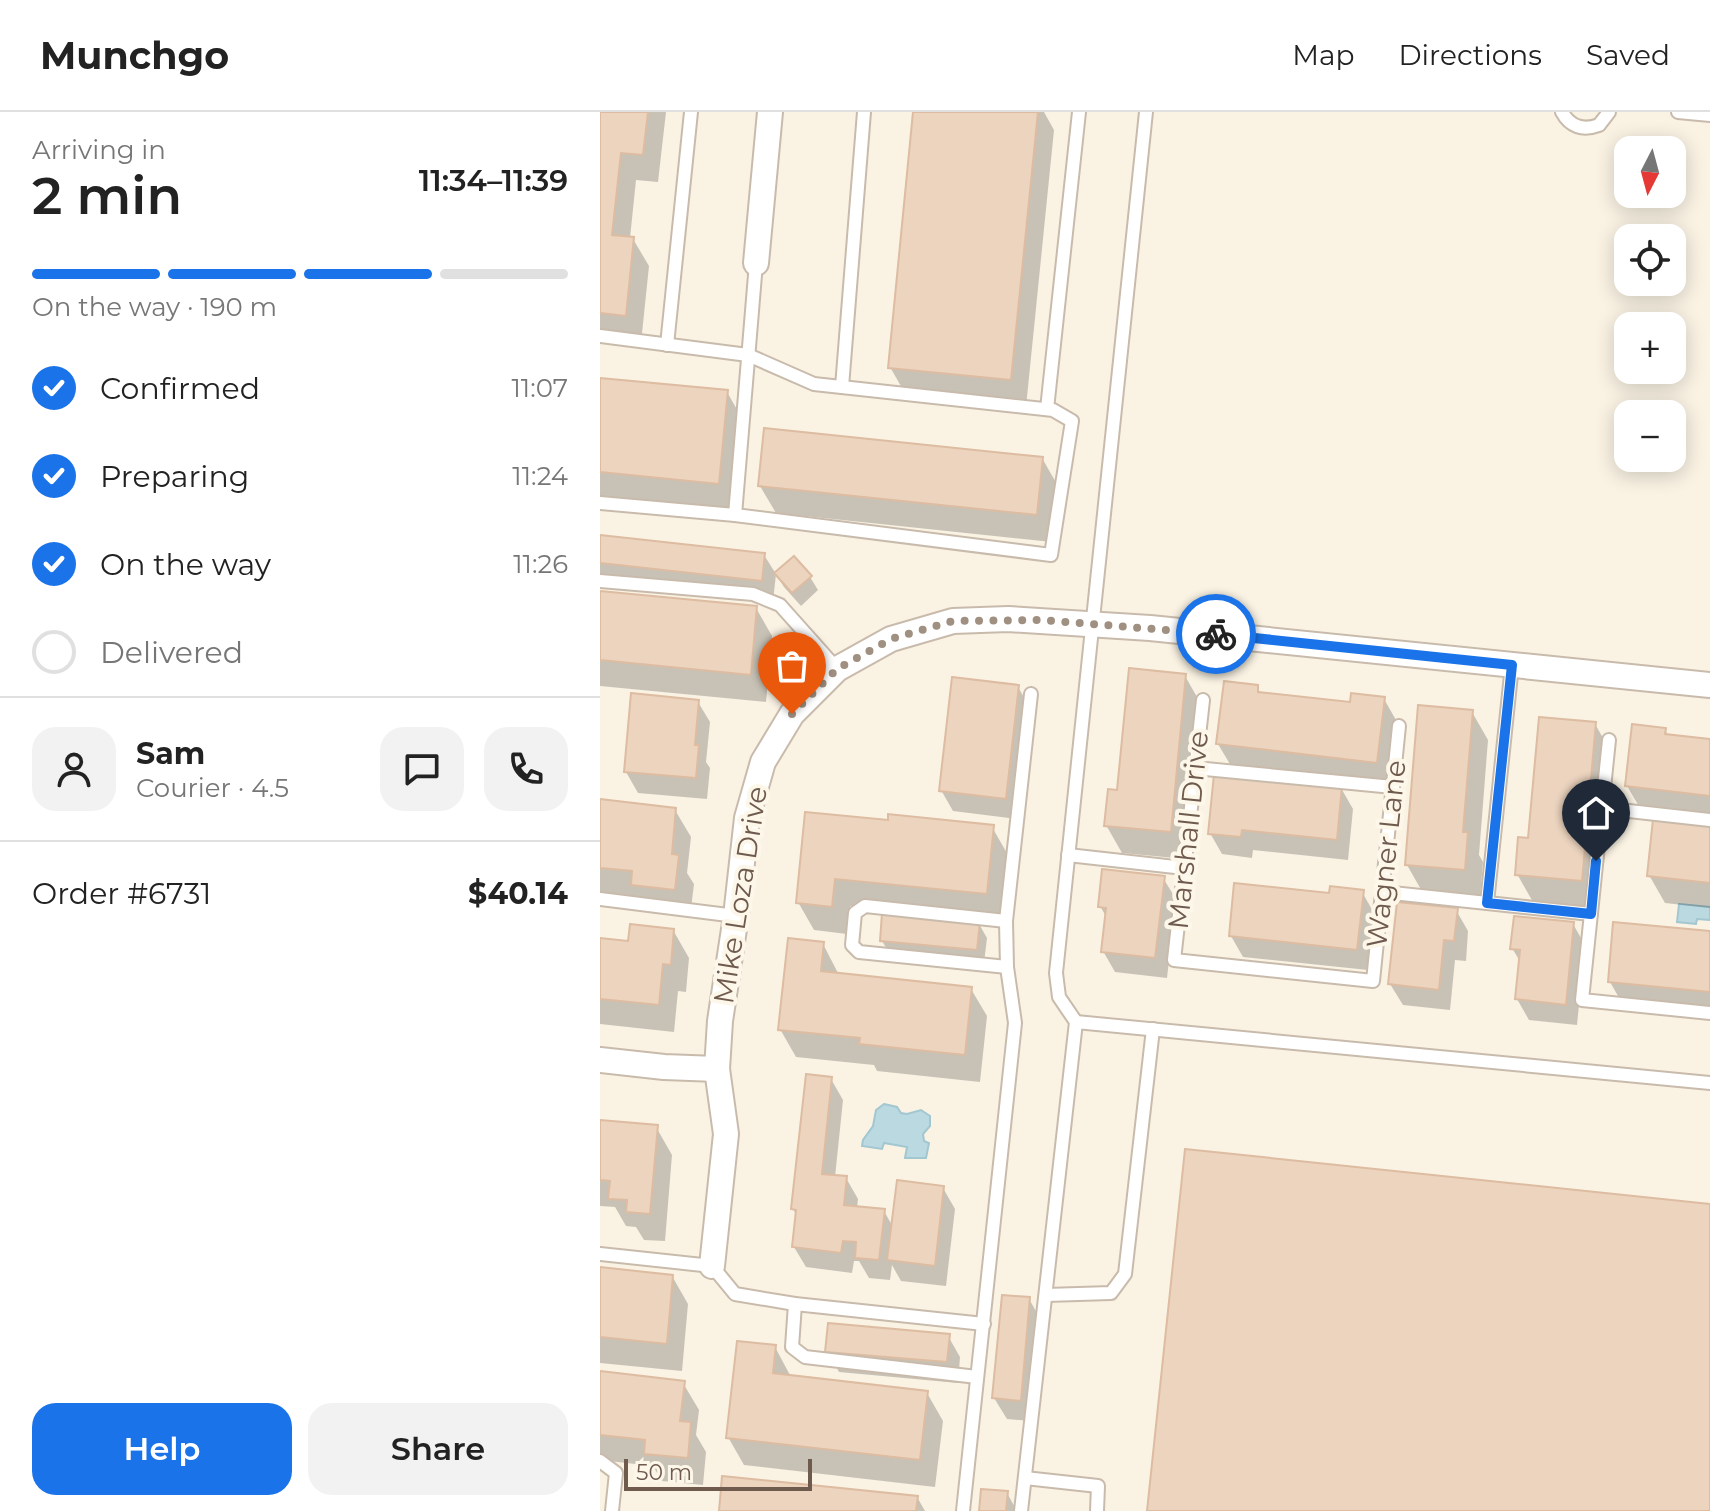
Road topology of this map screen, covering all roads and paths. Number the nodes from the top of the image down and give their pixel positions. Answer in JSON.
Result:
{"nodes":[{"id":1,"x":691,"y":112,"type":"edge"},
{"id":2,"x":770,"y":112,"type":"edge"},
{"id":3,"x":864,"y":112,"type":"edge"},
{"id":4,"x":1079,"y":112,"type":"edge"},
{"id":5,"x":1146,"y":112,"type":"edge"},
{"id":6,"x":1562,"y":112,"type":"edge"},
{"id":7,"x":1609,"y":112,"type":"edge"},
{"id":8,"x":1678,"y":112,"type":"edge"},
{"id":9,"x":1710,"y":115,"type":"edge"},
{"id":10,"x":756,"y":263,"type":"joint"},
{"id":11,"x":600,"y":336,"type":"edge"},
{"id":12,"x":667,"y":345,"type":"junction"},
{"id":13,"x":748,"y":355,"type":"junction"},
{"id":14,"x":842,"y":387,"type":"junction"},
{"id":15,"x":1047,"y":409,"type":"junction"},
{"id":16,"x":600,"y":503,"type":"edge"},
{"id":17,"x":735,"y":515,"type":"junction"},
{"id":18,"x":600,"y":581,"type":"edge"},
{"id":19,"x":1093,"y":625,"type":"junction"},
{"id":20,"x":1512,"y":665,"type":"junction"},
{"id":21,"x":837,"y":669,"type":"junction"},
{"id":22,"x":1710,"y":685,"type":"edge"},
{"id":23,"x":1031,"y":694,"type":"dead end"},
{"id":24,"x":1203,"y":700,"type":"dead end"},
{"id":25,"x":1399,"y":726,"type":"dead end"},
{"id":26,"x":1609,"y":740,"type":"dead end"},
{"id":27,"x":1195,"y":768,"type":"junction"},
{"id":28,"x":1393,"y":787,"type":"junction"},
{"id":29,"x":1602,"y":808,"type":"junction"},
{"id":30,"x":1710,"y":820,"type":"edge"},
{"id":31,"x":1068,"y":855,"type":"junction"},
{"id":32,"x":1184,"y":868,"type":"junction"},
{"id":33,"x":1383,"y":892,"type":"junction"},
{"id":34,"x":600,"y":899,"type":"edge"},
{"id":35,"x":1487,"y":903,"type":"junction"},
{"id":36,"x":1591,"y":914,"type":"junction"},
{"id":37,"x":736,"y":916,"type":"junction"},
{"id":38,"x":1006,"y":921,"type":"junction"},
{"id":39,"x":1007,"y":967,"type":"junction"},
{"id":40,"x":1373,"y":981,"type":"joint"},
{"id":41,"x":1710,"y":1013,"type":"edge"},
{"id":42,"x":1076,"y":1022,"type":"junction"},
{"id":43,"x":1153,"y":1029,"type":"junction"},
{"id":44,"x":600,"y":1060,"type":"edge"},
{"id":45,"x":717,"y":1069,"type":"junction"},
{"id":46,"x":1710,"y":1083,"type":"edge"},
{"id":47,"x":600,"y":1254,"type":"edge"},
{"id":48,"x":712,"y":1266,"type":"junction"},
{"id":49,"x":1046,"y":1295,"type":"junction"},
{"id":50,"x":795,"y":1304,"type":"junction"},
{"id":51,"x":984,"y":1324,"type":"junction"},
{"id":52,"x":977,"y":1377,"type":"junction"},
{"id":53,"x":600,"y":1461,"type":"edge"},
{"id":54,"x":1025,"y":1478,"type":"junction"},
{"id":55,"x":612,"y":1511,"type":"edge"},
{"id":56,"x":963,"y":1511,"type":"edge"},
{"id":57,"x":1021,"y":1511,"type":"edge"},
{"id":58,"x":1097,"y":1511,"type":"edge"}],
"edges":[{"from":1,"to":12,"type":"lane"},
{"from":2,"to":10,"type":"street"},
{"from":3,"to":14,"type":"lane"},
{"from":4,"to":15,"type":"lane"},
{"from":5,"to":19,"type":"lane"},
{"from":6,"to":7,"type":"lane"},
{"from":8,"to":9,"type":"lane"},
{"from":10,"to":13,"type":"lane"},
{"from":11,"to":12,"type":"lane"},
{"from":12,"to":13,"type":"lane"},
{"from":13,"to":14,"type":"lane"},
{"from":13,"to":17,"type":"lane"},
{"from":14,"to":15,"type":"lane"},
{"from":15,"to":17,"type":"lane"},
{"from":16,"to":17,"type":"lane"},
{"from":18,"to":21,"type":"lane"},
{"from":19,"to":20,"type":"street","name":"Mike Loza Drive"},
{"from":19,"to":21,"type":"street","name":"Mike Loza Drive"},
{"from":19,"to":31,"type":"lane"},
{"from":20,"to":22,"type":"street","name":"Mike Loza Drive"},
{"from":20,"to":35,"type":"lane"},
{"from":21,"to":37,"type":"street","name":"Mike Loza Drive"},
{"from":23,"to":38,"type":"lane"},
{"from":24,"to":27,"type":"lane","name":"Marshall Drive"},
{"from":25,"to":28,"type":"lane","name":"Wagner Lane"},
{"from":26,"to":29,"type":"lane"},
{"from":27,"to":28,"type":"lane"},
{"from":27,"to":32,"type":"lane","name":"Marshall Drive"},
{"from":28,"to":33,"type":"lane","name":"Wagner Lane"},
{"from":29,"to":30,"type":"lane"},
{"from":29,"to":36,"type":"lane"},
{"from":31,"to":32,"type":"lane"},
{"from":31,"to":42,"type":"lane"},
{"from":32,"to":40,"type":"lane","name":"Marshall Drive"},
{"from":33,"to":35,"type":"lane"},
{"from":33,"to":40,"type":"lane","name":"Wagner Lane"},
{"from":34,"to":37,"type":"lane"},
{"from":35,"to":36,"type":"lane"},
{"from":36,"to":41,"type":"lane"},
{"from":37,"to":45,"type":"street","name":"Mike Loza Drive"},
{"from":38,"to":39,"type":"lane"},
{"from":38,"to":39,"type":"lane"},
{"from":39,"to":51,"type":"lane"},
{"from":42,"to":43,"type":"lane"},
{"from":42,"to":49,"type":"lane"},
{"from":43,"to":46,"type":"lane"},
{"from":43,"to":49,"type":"lane"},
{"from":44,"to":45,"type":"street"},
{"from":45,"to":48,"type":"street","name":"Mike Loza Drive"},
{"from":47,"to":48,"type":"lane"},
{"from":48,"to":50,"type":"lane"},
{"from":49,"to":54,"type":"lane"},
{"from":50,"to":51,"type":"lane"},
{"from":50,"to":52,"type":"lane"},
{"from":51,"to":52,"type":"lane"},
{"from":52,"to":56,"type":"lane"},
{"from":53,"to":55,"type":"lane"},
{"from":54,"to":57,"type":"lane"},
{"from":54,"to":58,"type":"lane"}]}
